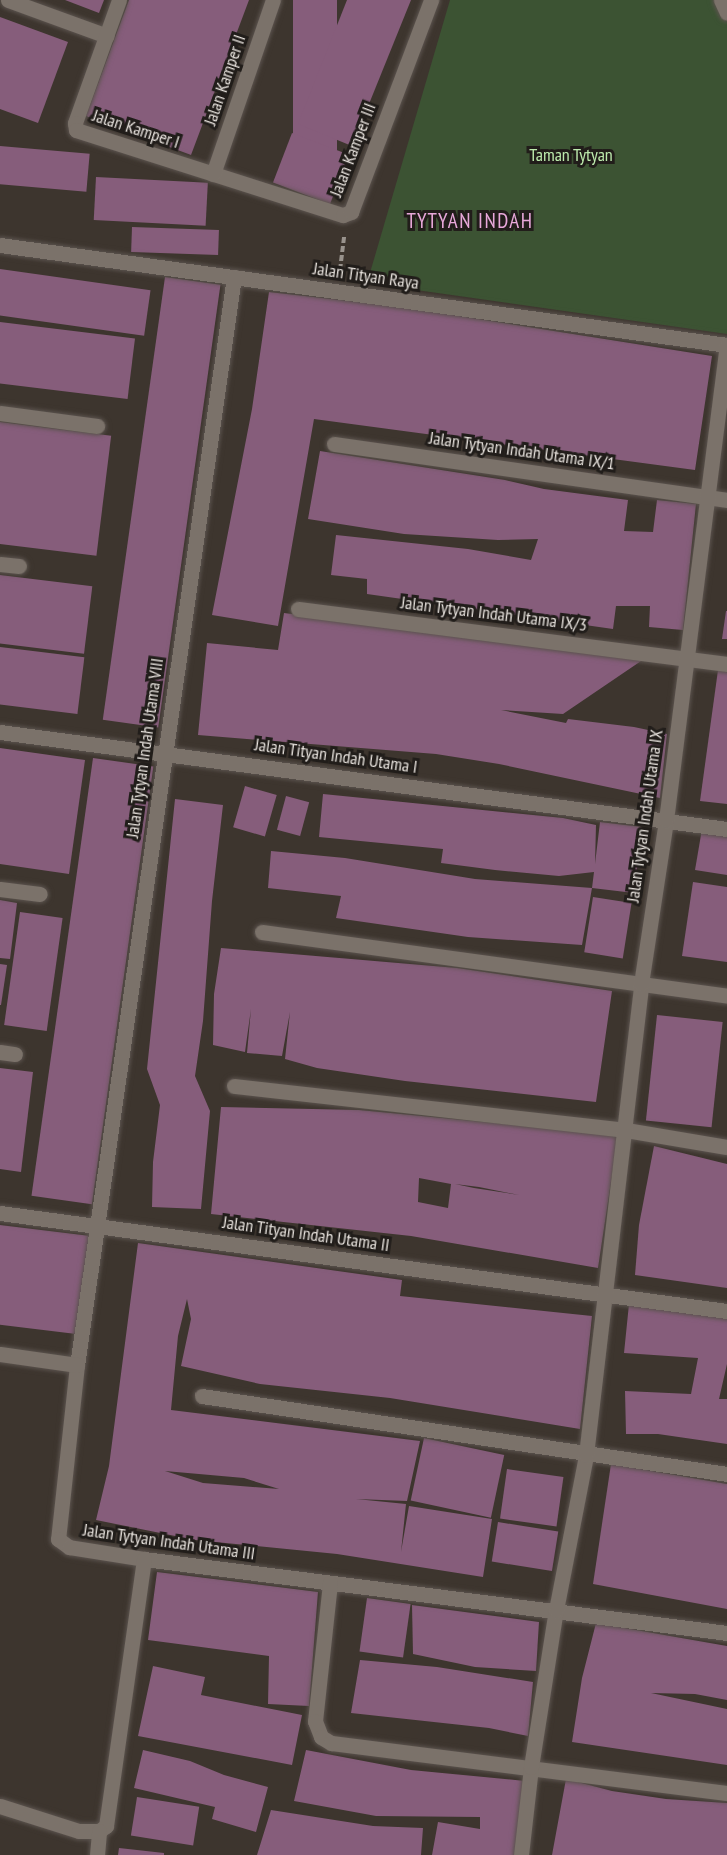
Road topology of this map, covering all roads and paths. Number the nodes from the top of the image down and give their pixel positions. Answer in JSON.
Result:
{"nodes":[{"id":1,"x":8,"y":0,"type":"edge"},
{"id":2,"x":119,"y":0,"type":"edge"},
{"id":3,"x":273,"y":0,"type":"edge"},
{"id":4,"x":431,"y":0,"type":"edge"},
{"id":5,"x":721,"y":0,"type":"edge"},
{"id":6,"x":727,"y":13,"type":"edge"},
{"id":7,"x":106,"y":36,"type":"junction"},
{"id":8,"x":213,"y":174,"type":"junction"},
{"id":9,"x":347,"y":215,"type":"junction"},
{"id":10,"x":0,"y":245,"type":"edge"},
{"id":11,"x":234,"y":277,"type":"junction"},
{"id":12,"x":338,"y":292,"type":"junction"},
{"id":13,"x":727,"y":345,"type":"edge"},
{"id":14,"x":0,"y":413,"type":"edge"},
{"id":15,"x":97,"y":426,"type":"dead end"},
{"id":16,"x":334,"y":444,"type":"dead end"},
{"id":17,"x":705,"y":497,"type":"junction"},
{"id":18,"x":727,"y":500,"type":"edge"},
{"id":19,"x":0,"y":564,"type":"edge"},
{"id":20,"x":19,"y":566,"type":"dead end"},
{"id":21,"x":298,"y":609,"type":"dead end"},
{"id":22,"x":686,"y":657,"type":"junction"},
{"id":23,"x":727,"y":663,"type":"edge"},
{"id":24,"x":0,"y":732,"type":"edge"},
{"id":25,"x":163,"y":753,"type":"junction"},
{"id":26,"x":666,"y":820,"type":"junction"},
{"id":27,"x":727,"y":829,"type":"edge"},
{"id":28,"x":0,"y":889,"type":"edge"},
{"id":29,"x":40,"y":894,"type":"dead end"},
{"id":30,"x":262,"y":932,"type":"dead end"},
{"id":31,"x":641,"y":984,"type":"junction"},
{"id":32,"x":727,"y":996,"type":"edge"},
{"id":33,"x":234,"y":1086,"type":"dead end"},
{"id":34,"x":626,"y":1130,"type":"junction"},
{"id":35,"x":727,"y":1147,"type":"edge"},
{"id":36,"x":0,"y":1213,"type":"edge"},
{"id":37,"x":98,"y":1226,"type":"junction"},
{"id":38,"x":606,"y":1293,"type":"junction"},
{"id":39,"x":727,"y":1311,"type":"edge"},
{"id":40,"x":0,"y":1354,"type":"edge"},
{"id":41,"x":77,"y":1365,"type":"junction"},
{"id":42,"x":202,"y":1396,"type":"dead end"},
{"id":43,"x":586,"y":1455,"type":"junction"},
{"id":44,"x":727,"y":1474,"type":"edge"},
{"id":45,"x":144,"y":1559,"type":"junction"},
{"id":46,"x":330,"y":1583,"type":"junction"},
{"id":47,"x":556,"y":1610,"type":"junction"},
{"id":48,"x":727,"y":1633,"type":"edge"},
{"id":49,"x":531,"y":1767,"type":"junction"},
{"id":50,"x":727,"y":1793,"type":"edge"},
{"id":51,"x":0,"y":1806,"type":"edge"},
{"id":52,"x":99,"y":1831,"type":"junction"},
{"id":53,"x":97,"y":1855,"type":"edge"},
{"id":54,"x":521,"y":1855,"type":"edge"}],
"edges":[{"from":1,"to":7,"type":"street"},
{"from":2,"to":7,"type":"street","name":"Jalan Kamper I"},
{"from":3,"to":8,"type":"street","name":"Jalan Kamper II"},
{"from":4,"to":9,"type":"street","name":"Jalan Kamper III"},
{"from":5,"to":6,"type":"street"},
{"from":7,"to":8,"type":"street","name":"Jalan Kamper I"},
{"from":8,"to":9,"type":"street","name":"Jalan Kamper III"},
{"from":9,"to":12,"type":"path"},
{"from":10,"to":11,"type":"street","name":"Jalan Tityan Raya"},
{"from":11,"to":12,"type":"street","name":"Jalan Tityan Raya"},
{"from":11,"to":25,"type":"street","name":"Jalan Tytyan Indah Utama VIII"},
{"from":12,"to":13,"type":"street","name":"Jalan Tityan Raya"},
{"from":13,"to":17,"type":"street","name":"Jalan Tytyan Indah Utama IX"},
{"from":14,"to":15,"type":"street"},
{"from":16,"to":17,"type":"street","name":"Jalan Tytyan Indah Utama IX/1"},
{"from":17,"to":18,"type":"street","name":"Jalan Tytyan Indah Utama IX/1"},
{"from":17,"to":22,"type":"street","name":"Jalan Tytyan Indah Utama IX"},
{"from":19,"to":20,"type":"street"},
{"from":21,"to":22,"type":"street","name":"Jalan Tytyan Indah Utama IX/3"},
{"from":22,"to":23,"type":"street","name":"Jalan Tytyan Indah Utama IX/3"},
{"from":22,"to":26,"type":"street","name":"Jalan Tytyan Indah Utama IX"},
{"from":24,"to":25,"type":"street","name":"Jalan Tityan Indah Utama I"},
{"from":25,"to":26,"type":"street","name":"Jalan Tityan Indah Utama I"},
{"from":25,"to":37,"type":"street","name":"Jalan Tytyan Indah Utama VIII"},
{"from":26,"to":27,"type":"street","name":"Jalan Tityan Indah Utama I"},
{"from":26,"to":31,"type":"street","name":"Jalan Tytyan Indah Utama IX"},
{"from":28,"to":29,"type":"street"},
{"from":30,"to":31,"type":"street"},
{"from":31,"to":32,"type":"street"},
{"from":31,"to":34,"type":"street","name":"Jalan Tytyan Indah Utama IX"},
{"from":33,"to":34,"type":"street"},
{"from":34,"to":35,"type":"street"},
{"from":34,"to":38,"type":"street","name":"Jalan Tytyan Indah Utama IX"},
{"from":36,"to":37,"type":"street","name":"Jalan Tityan Indah Utama II"},
{"from":37,"to":38,"type":"street","name":"Jalan Tityan Indah Utama II"},
{"from":37,"to":41,"type":"street","name":"Jalan Tytyan Indah Utama III"},
{"from":38,"to":39,"type":"street","name":"Jalan Tityan Indah Utama II"},
{"from":38,"to":43,"type":"street","name":"Jalan Tytyan Indah Utama IX"},
{"from":40,"to":41,"type":"street"},
{"from":41,"to":45,"type":"street","name":"Jalan Tytyan Indah Utama III"},
{"from":42,"to":43,"type":"street"},
{"from":43,"to":44,"type":"street"},
{"from":43,"to":47,"type":"street","name":"Jalan Tytyan Indah Utama IX"},
{"from":45,"to":46,"type":"street","name":"Jalan Tytyan Indah Utama III"},
{"from":45,"to":52,"type":"street"},
{"from":46,"to":47,"type":"street","name":"Jalan Tytyan Indah Utama III"},
{"from":46,"to":49,"type":"street"},
{"from":47,"to":48,"type":"street","name":"Jalan Tytyan Indah Utama III"},
{"from":47,"to":49,"type":"street","name":"Jalan Tytyan Indah Utama IX"},
{"from":49,"to":50,"type":"street"},
{"from":49,"to":54,"type":"street","name":"Jalan Tytyan Indah Utama IX"},
{"from":51,"to":52,"type":"street"},
{"from":52,"to":53,"type":"street"}]}
